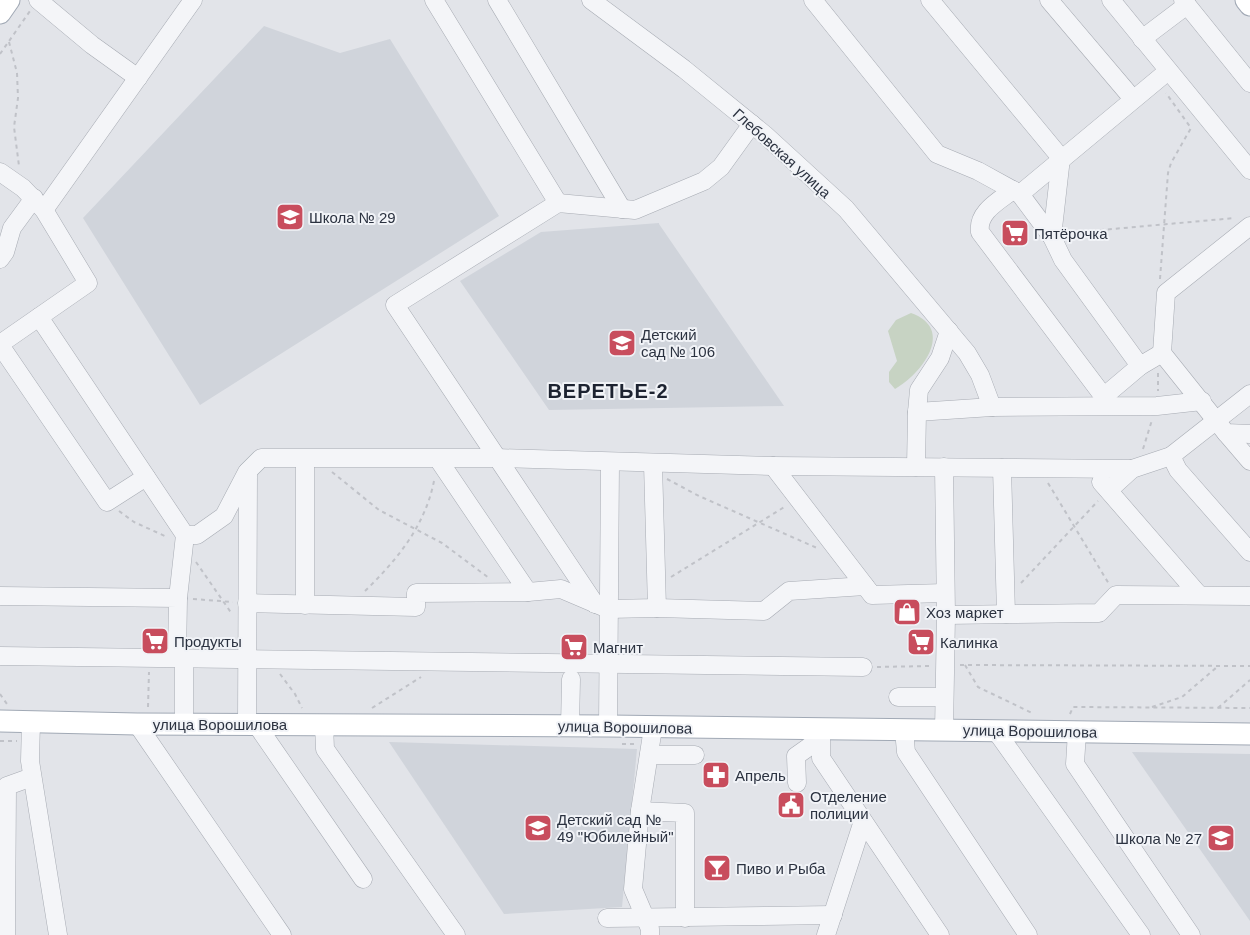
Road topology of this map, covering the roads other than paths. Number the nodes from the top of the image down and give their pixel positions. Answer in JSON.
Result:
{"nodes":[{"id":1,"x":9,"y":0,"type":"edge"},
{"id":2,"x":38,"y":0,"type":"edge"},
{"id":3,"x":193,"y":0,"type":"edge"},
{"id":4,"x":434,"y":0,"type":"edge"},
{"id":5,"x":497,"y":0,"type":"edge"},
{"id":6,"x":591,"y":0,"type":"edge"},
{"id":7,"x":813,"y":0,"type":"edge"},
{"id":8,"x":930,"y":0,"type":"edge"},
{"id":9,"x":1050,"y":0,"type":"edge"},
{"id":10,"x":1111,"y":0,"type":"edge"},
{"id":11,"x":1246,"y":0,"type":"edge"},
{"id":12,"x":1185,"y":2,"type":"edge"},
{"id":13,"x":1250,"y":5,"type":"edge"},
{"id":14,"x":0,"y":13,"type":"edge"},
{"id":15,"x":1142,"y":39,"type":"junction"},
{"id":16,"x":1172,"y":76,"type":"junction"},
{"id":17,"x":138,"y":78,"type":"junction"},
{"id":18,"x":1250,"y":83,"type":"edge"},
{"id":19,"x":1133,"y":99,"type":"junction"},
{"id":20,"x":752,"y":124,"type":"junction"},
{"id":21,"x":1062,"y":158,"type":"junction"},
{"id":22,"x":1250,"y":170,"type":"edge"},
{"id":23,"x":0,"y":172,"type":"edge"},
{"id":24,"x":1016,"y":192,"type":"junction"},
{"id":25,"x":33,"y":199,"type":"junction"},
{"id":26,"x":558,"y":203,"type":"junction"},
{"id":27,"x":622,"y":209,"type":"junction"},
{"id":28,"x":1245,"y":222,"type":"edge"},
{"id":29,"x":1052,"y":237,"type":"junction"},
{"id":30,"x":0,"y":260,"type":"edge"},
{"id":31,"x":39,"y":317,"type":"junction"},
{"id":32,"x":949,"y":331,"type":"junction"},
{"id":33,"x":0,"y":344,"type":"edge"},
{"id":34,"x":1159,"y":355,"type":"junction"},
{"id":35,"x":1140,"y":366,"type":"junction"},
{"id":36,"x":1250,"y":394,"type":"edge"},
{"id":37,"x":1202,"y":401,"type":"junction"},
{"id":38,"x":992,"y":407,"type":"junction"},
{"id":39,"x":917,"y":412,"type":"junction"},
{"id":40,"x":1222,"y":427,"type":"junction"},
{"id":41,"x":1250,"y":434,"type":"edge"},
{"id":42,"x":1172,"y":456,"type":"junction"},
{"id":43,"x":438,"y":458,"type":"junction"},
{"id":44,"x":496,"y":458,"type":"junction"},
{"id":45,"x":310,"y":459,"type":"junction"},
{"id":46,"x":1250,"y":461,"type":"edge"},
{"id":47,"x":610,"y":463,"type":"junction"},
{"id":48,"x":654,"y":464,"type":"junction"},
{"id":49,"x":772,"y":466,"type":"junction"},
{"id":50,"x":916,"y":467,"type":"junction"},
{"id":51,"x":944,"y":468,"type":"junction"},
{"id":52,"x":1002,"y":468,"type":"junction"},
{"id":53,"x":1089,"y":468,"type":"junction"},
{"id":54,"x":1132,"y":469,"type":"junction"},
{"id":55,"x":248,"y":471,"type":"junction"},
{"id":56,"x":146,"y":477,"type":"junction"},
{"id":57,"x":1108,"y":490,"type":"junction"},
{"id":58,"x":185,"y":535,"type":"junction"},
{"id":59,"x":1250,"y":552,"type":"edge"},
{"id":60,"x":865,"y":586,"type":"junction"},
{"id":61,"x":528,"y":592,"type":"junction"},
{"id":62,"x":945,"y":593,"type":"junction"},
{"id":63,"x":0,"y":596,"type":"edge"},
{"id":64,"x":1199,"y":596,"type":"junction"},
{"id":65,"x":1250,"y":596,"type":"edge"},
{"id":66,"x":178,"y":598,"type":"junction"},
{"id":67,"x":247,"y":603,"type":"junction"},
{"id":68,"x":305,"y":605,"type":"junction"},
{"id":69,"x":601,"y":606,"type":"junction"},
{"id":70,"x":1006,"y":607,"type":"junction"},
{"id":71,"x":657,"y":608,"type":"junction"},
{"id":72,"x":946,"y":614,"type":"junction"},
{"id":73,"x":0,"y":656,"type":"edge"},
{"id":74,"x":181,"y":658,"type":"junction"},
{"id":75,"x":247,"y":659,"type":"junction"},
{"id":76,"x":607,"y":665,"type":"junction"},
{"id":77,"x":863,"y":667,"type":"road end"},
{"id":78,"x":571,"y":679,"type":"dead end"},
{"id":79,"x":898,"y":696,"type":"dead end"},
{"id":80,"x":944,"y":697,"type":"junction"},
{"id":81,"x":0,"y":721,"type":"edge"},
{"id":82,"x":31,"y":722,"type":"junction"},
{"id":83,"x":142,"y":724,"type":"junction"},
{"id":84,"x":184,"y":724,"type":"junction"},
{"id":85,"x":252,"y":724,"type":"junction"},
{"id":86,"x":324,"y":724,"type":"junction"},
{"id":87,"x":608,"y":726,"type":"junction"},
{"id":88,"x":570,"y":727,"type":"junction"},
{"id":89,"x":653,"y":728,"type":"junction"},
{"id":90,"x":818,"y":729,"type":"junction"},
{"id":91,"x":904,"y":730,"type":"junction"},
{"id":92,"x":944,"y":730,"type":"junction"},
{"id":93,"x":996,"y":731,"type":"junction"},
{"id":94,"x":1073,"y":732,"type":"junction"},
{"id":95,"x":1250,"y":734,"type":"edge"},
{"id":96,"x":649,"y":755,"type":"junction"},
{"id":97,"x":695,"y":755,"type":"dead end"},
{"id":98,"x":32,"y":777,"type":"junction"},
{"id":99,"x":797,"y":783,"type":"dead end"},
{"id":100,"x":640,"y":811,"type":"junction"},
{"id":101,"x":863,"y":821,"type":"junction"},
{"id":102,"x":363,"y":879,"type":"dead end"},
{"id":103,"x":833,"y":915,"type":"junction"},
{"id":104,"x":608,"y":918,"type":"dead end"},
{"id":105,"x":645,"y":918,"type":"junction"},
{"id":106,"x":685,"y":918,"type":"junction"},
{"id":107,"x":6,"y":935,"type":"edge"},
{"id":108,"x":58,"y":935,"type":"edge"},
{"id":109,"x":282,"y":935,"type":"edge"},
{"id":110,"x":456,"y":935,"type":"edge"},
{"id":111,"x":650,"y":935,"type":"edge"},
{"id":112,"x":826,"y":935,"type":"edge"},
{"id":113,"x":940,"y":935,"type":"edge"},
{"id":114,"x":1028,"y":935,"type":"edge"},
{"id":115,"x":1141,"y":935,"type":"edge"},
{"id":116,"x":1191,"y":935,"type":"edge"}],
"edges":[{"from":1,"to":14,"type":"main road"},
{"from":2,"to":17,"type":"street"},
{"from":3,"to":17,"type":"street"},
{"from":4,"to":26,"type":"street"},
{"from":5,"to":27,"type":"street"},
{"from":6,"to":20,"type":"street","name":"Глебовская улица"},
{"from":7,"to":24,"type":"street"},
{"from":8,"to":21,"type":"street"},
{"from":9,"to":19,"type":"street"},
{"from":10,"to":15,"type":"street"},
{"from":11,"to":13,"type":"main road"},
{"from":12,"to":15,"type":"street"},
{"from":12,"to":18,"type":"street"},
{"from":15,"to":16,"type":"street"},
{"from":16,"to":19,"type":"street"},
{"from":16,"to":22,"type":"street"},
{"from":17,"to":25,"type":"street"},
{"from":19,"to":21,"type":"street"},
{"from":20,"to":27,"type":"street"},
{"from":20,"to":32,"type":"street","name":"Глебовская улица"},
{"from":21,"to":24,"type":"street"},
{"from":21,"to":29,"type":"street"},
{"from":23,"to":25,"type":"street"},
{"from":24,"to":29,"type":"street"},
{"from":24,"to":35,"type":"street"},
{"from":25,"to":30,"type":"street"},
{"from":25,"to":31,"type":"street"},
{"from":26,"to":27,"type":"street"},
{"from":26,"to":44,"type":"street"},
{"from":28,"to":34,"type":"street"},
{"from":29,"to":35,"type":"street"},
{"from":31,"to":33,"type":"street"},
{"from":31,"to":56,"type":"street"},
{"from":32,"to":38,"type":"street","name":"Глебовская улица"},
{"from":32,"to":39,"type":"street"},
{"from":33,"to":56,"type":"street"},
{"from":34,"to":35,"type":"street"},
{"from":34,"to":37,"type":"street"},
{"from":36,"to":40,"type":"street"},
{"from":37,"to":38,"type":"street"},
{"from":37,"to":40,"type":"street"},
{"from":38,"to":39,"type":"street"},
{"from":39,"to":50,"type":"street"},
{"from":40,"to":41,"type":"street"},
{"from":40,"to":42,"type":"street"},
{"from":40,"to":46,"type":"street"},
{"from":42,"to":54,"type":"street"},
{"from":42,"to":59,"type":"street"},
{"from":43,"to":44,"type":"street"},
{"from":43,"to":45,"type":"street"},
{"from":43,"to":61,"type":"street"},
{"from":44,"to":47,"type":"street"},
{"from":44,"to":69,"type":"street"},
{"from":45,"to":55,"type":"street"},
{"from":45,"to":68,"type":"street"},
{"from":47,"to":48,"type":"street"},
{"from":47,"to":69,"type":"street"},
{"from":48,"to":49,"type":"street"},
{"from":48,"to":71,"type":"street"},
{"from":49,"to":50,"type":"street"},
{"from":49,"to":60,"type":"street"},
{"from":50,"to":51,"type":"street"},
{"from":51,"to":52,"type":"street"},
{"from":51,"to":62,"type":"street"},
{"from":52,"to":53,"type":"street"},
{"from":52,"to":70,"type":"street"},
{"from":53,"to":54,"type":"street"},
{"from":53,"to":57,"type":"street"},
{"from":54,"to":57,"type":"street"},
{"from":55,"to":58,"type":"street"},
{"from":55,"to":67,"type":"street"},
{"from":56,"to":58,"type":"street"},
{"from":57,"to":64,"type":"street"},
{"from":58,"to":66,"type":"street"},
{"from":60,"to":62,"type":"street"},
{"from":60,"to":71,"type":"street"},
{"from":61,"to":68,"type":"street"},
{"from":61,"to":69,"type":"street"},
{"from":62,"to":72,"type":"street"},
{"from":63,"to":66,"type":"street"},
{"from":64,"to":65,"type":"street"},
{"from":64,"to":70,"type":"street"},
{"from":66,"to":74,"type":"street"},
{"from":67,"to":68,"type":"street"},
{"from":67,"to":75,"type":"street"},
{"from":69,"to":71,"type":"street"},
{"from":69,"to":76,"type":"street"},
{"from":70,"to":72,"type":"street"},
{"from":72,"to":80,"type":"street"},
{"from":73,"to":74,"type":"street"},
{"from":74,"to":75,"type":"street"},
{"from":74,"to":84,"type":"street"},
{"from":75,"to":76,"type":"street"},
{"from":75,"to":85,"type":"street"},
{"from":76,"to":77,"type":"street"},
{"from":76,"to":87,"type":"street"},
{"from":78,"to":88,"type":"street"},
{"from":79,"to":80,"type":"street"},
{"from":80,"to":92,"type":"street"},
{"from":81,"to":82,"type":"main road","name":"улица Ворошилова"},
{"from":82,"to":83,"type":"main road","name":"улица Ворошилова"},
{"from":82,"to":98,"type":"street"},
{"from":83,"to":84,"type":"main road","name":"улица Ворошилова"},
{"from":83,"to":109,"type":"street"},
{"from":84,"to":85,"type":"main road","name":"улица Ворошилова"},
{"from":85,"to":86,"type":"main road","name":"улица Ворошилова"},
{"from":85,"to":102,"type":"street"},
{"from":86,"to":88,"type":"main road","name":"улица Ворошилова"},
{"from":86,"to":110,"type":"street"},
{"from":87,"to":88,"type":"main road","name":"улица Ворошилова"},
{"from":87,"to":89,"type":"main road","name":"улица Ворошилова"},
{"from":89,"to":90,"type":"main road","name":"улица Ворошилова"},
{"from":89,"to":96,"type":"street"},
{"from":90,"to":91,"type":"main road","name":"улица Ворошилова"},
{"from":90,"to":99,"type":"street"},
{"from":90,"to":101,"type":"street"},
{"from":91,"to":92,"type":"main road","name":"улица Ворошилова"},
{"from":91,"to":114,"type":"street"},
{"from":92,"to":93,"type":"main road","name":"улица Ворошилова"},
{"from":93,"to":94,"type":"main road","name":"улица Ворошилова"},
{"from":93,"to":115,"type":"street"},
{"from":94,"to":95,"type":"main road","name":"улица Ворошилова"},
{"from":94,"to":116,"type":"street"},
{"from":96,"to":97,"type":"street"},
{"from":96,"to":100,"type":"street"},
{"from":98,"to":107,"type":"street"},
{"from":98,"to":108,"type":"street"},
{"from":100,"to":105,"type":"street"},
{"from":100,"to":106,"type":"street"},
{"from":101,"to":103,"type":"street"},
{"from":101,"to":113,"type":"street"},
{"from":103,"to":106,"type":"street"},
{"from":103,"to":112,"type":"street"},
{"from":104,"to":105,"type":"street"},
{"from":105,"to":106,"type":"street"},
{"from":105,"to":111,"type":"street"}]}
